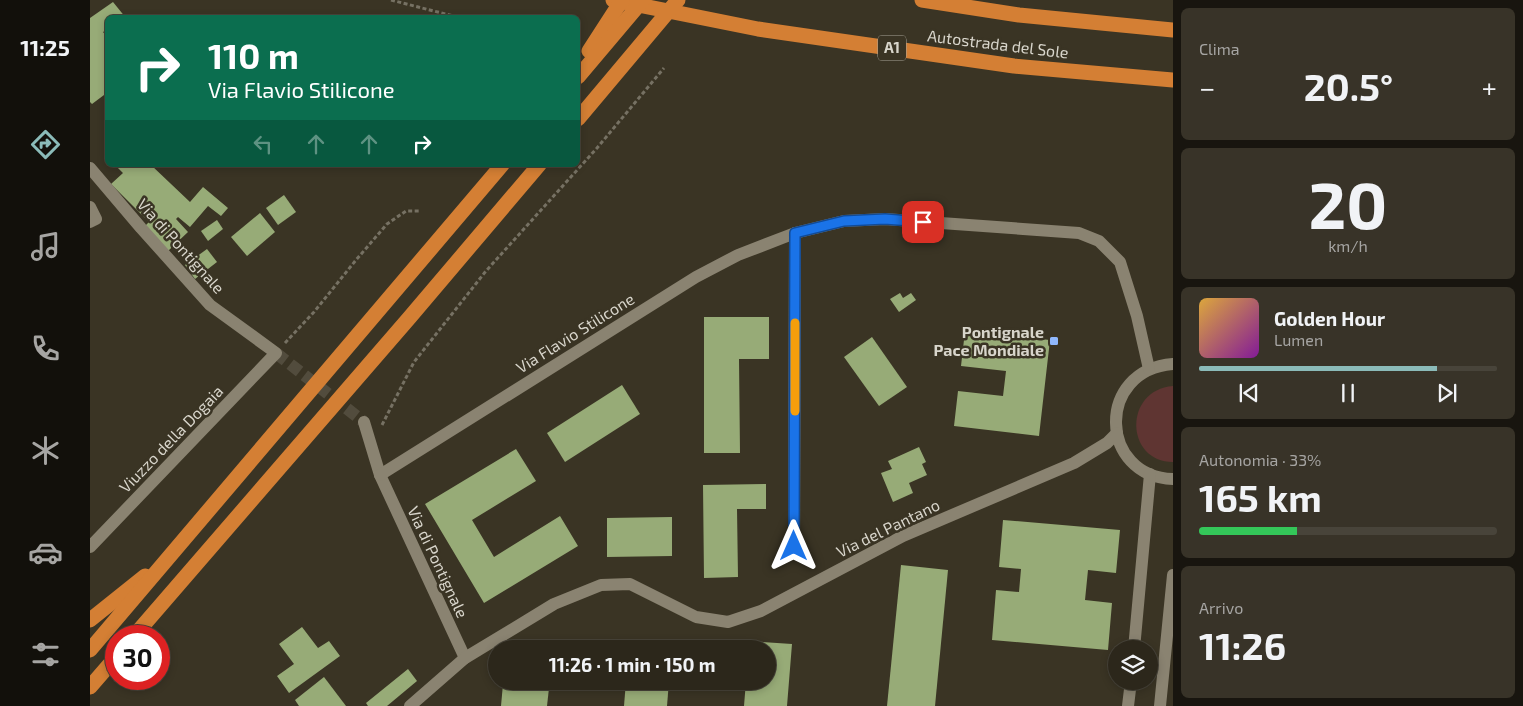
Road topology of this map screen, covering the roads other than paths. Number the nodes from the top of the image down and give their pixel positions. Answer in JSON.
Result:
{"nodes":[{"id":1,"x":613,"y":0,"type":"edge"},
{"id":2,"x":622,"y":0,"type":"edge"},
{"id":3,"x":643,"y":0,"type":"edge"},
{"id":4,"x":678,"y":0,"type":"edge"},
{"id":5,"x":922,"y":0,"type":"edge"},
{"id":6,"x":1173,"y":30,"type":"edge"},
{"id":7,"x":580,"y":65,"type":"edge"},
{"id":8,"x":580,"y":74,"type":"edge"},
{"id":9,"x":1173,"y":80,"type":"edge"},
{"id":10,"x":580,"y":117,"type":"edge"},
{"id":11,"x":500,"y":167,"type":"edge"},
{"id":12,"x":537,"y":167,"type":"edge"},
{"id":13,"x":91,"y":172,"type":"edge"},
{"id":14,"x":90,"y":207,"type":"edge"},
{"id":15,"x":90,"y":222,"type":"edge"},
{"id":16,"x":795,"y":233,"type":"junction"},
{"id":17,"x":276,"y":353,"type":"joint"},
{"id":18,"x":1173,"y":364,"type":"edge"},
{"id":19,"x":1149,"y":369,"type":"junction"},
{"id":20,"x":364,"y":422,"type":"tunnel mouth"},
{"id":21,"x":1117,"y":433,"type":"junction"},
{"id":22,"x":1150,"y":474,"type":"junction"},
{"id":23,"x":380,"y":475,"type":"junction"},
{"id":24,"x":1173,"y":479,"type":"edge"},
{"id":25,"x":794,"y":546,"type":"dead end"},
{"id":26,"x":90,"y":547,"type":"edge"},
{"id":27,"x":167,"y":561,"type":"junction"},
{"id":28,"x":1173,"y":575,"type":"edge"},
{"id":29,"x":90,"y":620,"type":"edge"},
{"id":30,"x":144,"y":625,"type":"edge"},
{"id":31,"x":1135,"y":640,"type":"edge"},
{"id":32,"x":90,"y":650,"type":"edge"},
{"id":33,"x":465,"y":658,"type":"junction"},
{"id":34,"x":105,"y":670,"type":"edge"},
{"id":35,"x":90,"y":687,"type":"edge"},
{"id":36,"x":1130,"y":690,"type":"edge"},
{"id":37,"x":410,"y":706,"type":"edge"},
{"id":38,"x":1128,"y":706,"type":"edge"},
{"id":39,"x":1160,"y":706,"type":"edge"}],
"edges":[{"from":1,"to":9,"type":"highway","name":"Autostrada del Sole","number":"A1"},
{"from":2,"to":7,"type":"highway"},
{"from":3,"to":8,"type":"highway"},
{"from":4,"to":10,"type":"highway"},
{"from":5,"to":6,"type":"highway","name":"Autostrada del Sole"},
{"from":11,"to":27,"type":"highway"},
{"from":12,"to":30,"type":"highway"},
{"from":13,"to":17,"type":"street","name":"Via di Pontignale"},
{"from":14,"to":15,"type":"street"},
{"from":16,"to":19,"type":"street","name":"Via Flavio Stilicone"},
{"from":16,"to":23,"type":"street","name":"Via Flavio Stilicone"},
{"from":16,"to":25,"type":"street"},
{"from":17,"to":26,"type":"street","name":"Viuzzo della Dogaia"},
{"from":18,"to":19,"type":"street"},
{"from":19,"to":21,"type":"street"},
{"from":20,"to":23,"type":"street","name":"Via di Pontignale"},
{"from":21,"to":22,"type":"street"},
{"from":21,"to":33,"type":"street","name":"Via del Pantano"},
{"from":22,"to":24,"type":"street"},
{"from":22,"to":31,"type":"street"},
{"from":23,"to":33,"type":"street","name":"Via di Pontignale"},
{"from":27,"to":29,"type":"highway"},
{"from":27,"to":32,"type":"highway"},
{"from":28,"to":39,"type":"street"},
{"from":33,"to":37,"type":"street","name":"Via del Pantano"},
{"from":34,"to":35,"type":"highway"},
{"from":36,"to":38,"type":"street"}]}
